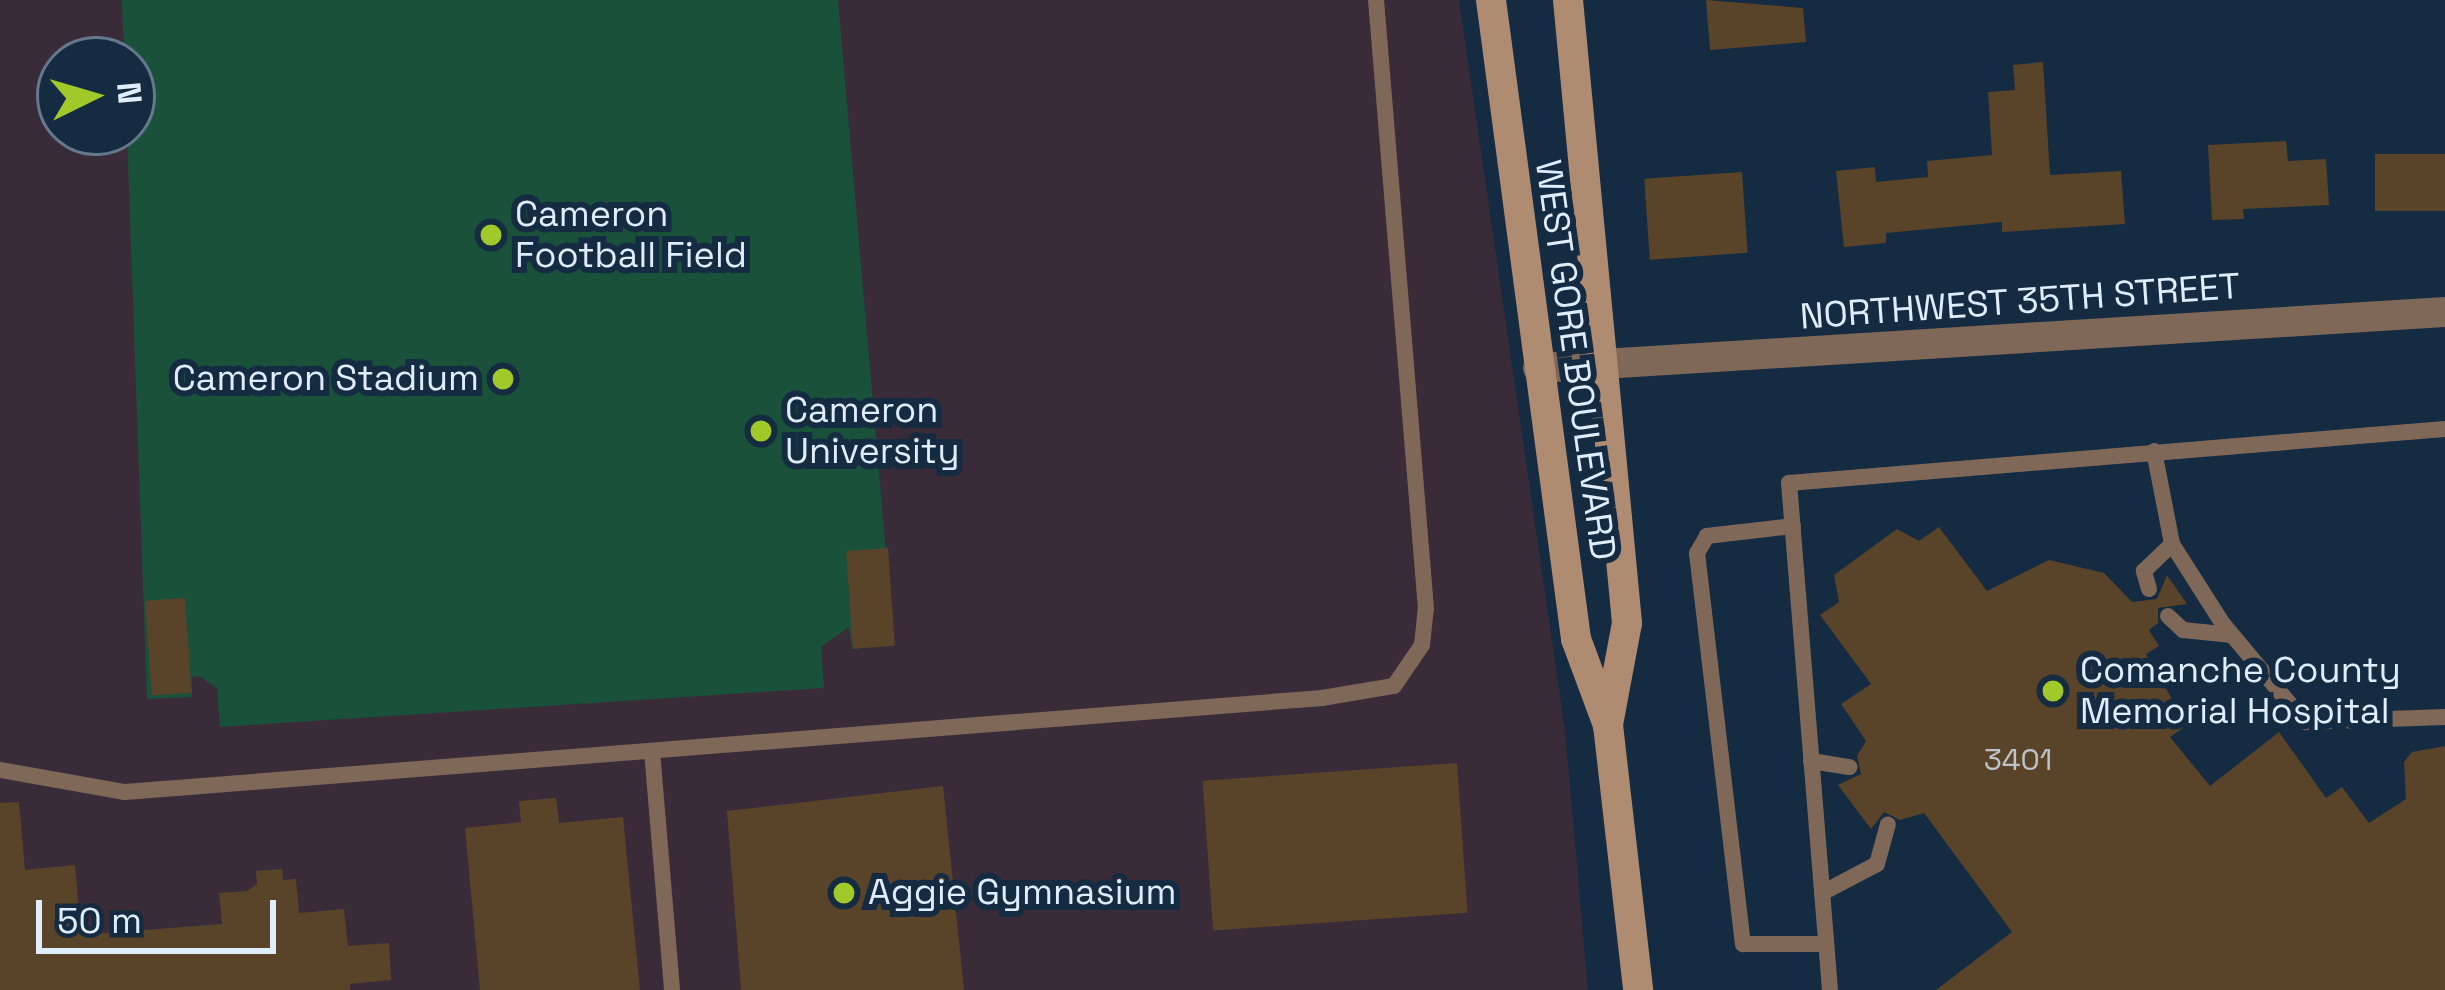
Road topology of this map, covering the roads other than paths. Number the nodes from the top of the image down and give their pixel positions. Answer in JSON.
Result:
{"nodes":[{"id":1,"x":1376,"y":0,"type":"edge"},
{"id":2,"x":1491,"y":0,"type":"edge"},
{"id":3,"x":1568,"y":0,"type":"edge"},
{"id":4,"x":2445,"y":312,"type":"edge"},
{"id":5,"x":1599,"y":365,"type":"junction"},
{"id":6,"x":1538,"y":368,"type":"junction"},
{"id":7,"x":2445,"y":429,"type":"edge"},
{"id":8,"x":2154,"y":451,"type":"junction"},
{"id":9,"x":1792,"y":526,"type":"junction"},
{"id":10,"x":2172,"y":544,"type":"junction"},
{"id":11,"x":2149,"y":589,"type":"dead end"},
{"id":12,"x":2168,"y":616,"type":"dead end"},
{"id":13,"x":2232,"y":635,"type":"junction"},
{"id":14,"x":2445,"y":717,"type":"edge"},
{"id":15,"x":1607,"y":725,"type":"junction"},
{"id":16,"x":652,"y":751,"type":"junction"},
{"id":17,"x":1811,"y":761,"type":"junction"},
{"id":18,"x":1850,"y":767,"type":"dead end"},
{"id":19,"x":0,"y":770,"type":"edge"},
{"id":20,"x":1888,"y":824,"type":"dead end"},
{"id":21,"x":1822,"y":893,"type":"junction"},
{"id":22,"x":1826,"y":944,"type":"junction"},
{"id":23,"x":672,"y":990,"type":"edge"},
{"id":24,"x":1638,"y":990,"type":"edge"},
{"id":25,"x":1830,"y":990,"type":"edge"}],
"edges":[{"from":1,"to":16,"type":"lane"},
{"from":2,"to":6,"type":"main road","name":"WEST GORE BOULEVARD"},
{"from":3,"to":5,"type":"main road","name":"WEST GORE BOULEVARD"},
{"from":4,"to":5,"type":"street","name":"NORTHWEST 35TH STREET"},
{"from":5,"to":6,"type":"street","name":"NORTHWEST 35TH STREET"},
{"from":5,"to":15,"type":"main road","name":"WEST GORE BOULEVARD"},
{"from":6,"to":15,"type":"main road","name":"WEST GORE BOULEVARD"},
{"from":7,"to":8,"type":"lane"},
{"from":8,"to":9,"type":"lane"},
{"from":8,"to":10,"type":"lane"},
{"from":9,"to":17,"type":"lane"},
{"from":9,"to":22,"type":"lane"},
{"from":10,"to":11,"type":"lane"},
{"from":10,"to":13,"type":"lane"},
{"from":12,"to":13,"type":"lane"},
{"from":13,"to":14,"type":"lane"},
{"from":15,"to":24,"type":"main road","name":"WEST GORE BOULEVARD"},
{"from":16,"to":19,"type":"lane"},
{"from":16,"to":23,"type":"lane"},
{"from":17,"to":18,"type":"lane"},
{"from":17,"to":21,"type":"lane"},
{"from":20,"to":21,"type":"lane"},
{"from":21,"to":22,"type":"lane"},
{"from":22,"to":25,"type":"lane"}]}
